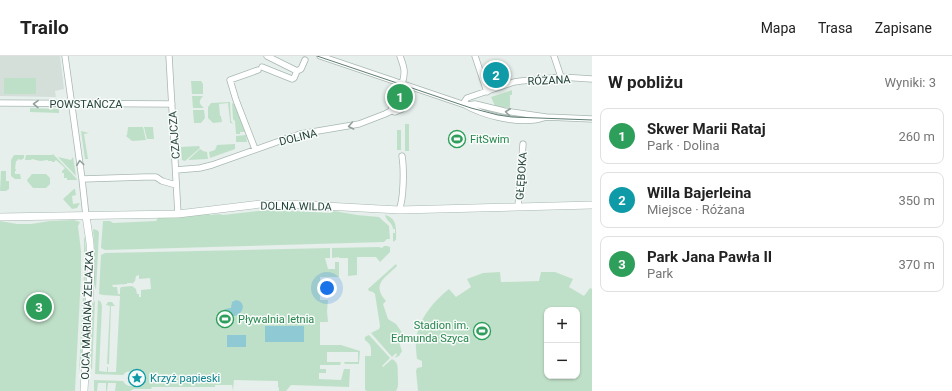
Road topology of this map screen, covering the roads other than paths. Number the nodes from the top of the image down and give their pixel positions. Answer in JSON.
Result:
{"nodes":[{"id":1,"x":65,"y":56,"type":"edge"},
{"id":2,"x":169,"y":56,"type":"edge"},
{"id":3,"x":267,"y":56,"type":"edge"},
{"id":4,"x":320,"y":56,"type":"edge"},
{"id":5,"x":400,"y":56,"type":"edge"},
{"id":6,"x":475,"y":56,"type":"edge"},
{"id":7,"x":554,"y":56,"type":"edge"},
{"id":8,"x":305,"y":60,"type":"dead end"},
{"id":9,"x":297,"y":71,"type":"junction"},
{"id":10,"x":561,"y":77,"type":"junction"},
{"id":11,"x":592,"y":79,"type":"edge"},
{"id":12,"x":401,"y":83,"type":"junction"},
{"id":13,"x":409,"y":86,"type":"junction"},
{"id":14,"x":487,"y":92,"type":"junction"},
{"id":15,"x":0,"y":103,"type":"edge"},
{"id":16,"x":71,"y":104,"type":"junction"},
{"id":17,"x":172,"y":104,"type":"junction"},
{"id":18,"x":464,"y":104,"type":"junction"},
{"id":19,"x":392,"y":107,"type":"junction"},
{"id":20,"x":592,"y":119,"type":"edge"},
{"id":21,"x":523,"y":144,"type":"dead end"},
{"id":22,"x":255,"y":150,"type":"junction"},
{"id":23,"x":402,"y":156,"type":"dead end"},
{"id":24,"x":176,"y":170,"type":"junction"},
{"id":25,"x":82,"y":179,"type":"junction"},
{"id":26,"x":176,"y":185,"type":"junction"},
{"id":27,"x":592,"y":205,"type":"edge"},
{"id":28,"x":518,"y":207,"type":"junction"},
{"id":29,"x":399,"y":210,"type":"junction"},
{"id":30,"x":178,"y":214,"type":"junction"},
{"id":31,"x":86,"y":216,"type":"junction"},
{"id":32,"x":0,"y":217,"type":"edge"},
{"id":33,"x":84,"y":391,"type":"edge"}],
"edges":[{"from":1,"to":16,"type":"street"},
{"from":2,"to":17,"type":"street","name":"CZAJCZA"},
{"from":3,"to":9,"type":"street"},
{"from":4,"to":12,"type":"street"},
{"from":5,"to":12,"type":"street"},
{"from":6,"to":14,"type":"street"},
{"from":7,"to":10,"type":"street"},
{"from":8,"to":9,"type":"street"},
{"from":9,"to":22,"type":"street"},
{"from":10,"to":11,"type":"street","name":"RÓŻANA"},
{"from":10,"to":14,"type":"street","name":"RÓŻANA"},
{"from":12,"to":13,"type":"street"},
{"from":12,"to":19,"type":"street"},
{"from":13,"to":18,"type":"street"},
{"from":13,"to":19,"type":"street"},
{"from":14,"to":18,"type":"street","name":"RÓŻANA"},
{"from":16,"to":15,"type":"street","name":"POWSTAŃCZA","one_way":true},
{"from":16,"to":17,"type":"street","name":"POWSTAŃCZA"},
{"from":25,"to":16,"type":"street","one_way":true},
{"from":17,"to":24,"type":"street","name":"CZAJCZA"},
{"from":18,"to":20,"type":"street"},
{"from":19,"to":22,"type":"street","name":"DOLINA","one_way":true},
{"from":21,"to":28,"type":"street","name":"GŁĘBOKA"},
{"from":22,"to":24,"type":"street","name":"DOLINA"},
{"from":23,"to":29,"type":"street"},
{"from":24,"to":26,"type":"street","name":"CZAJCZA"},
{"from":25,"to":26,"type":"street"},
{"from":25,"to":31,"type":"street"},
{"from":26,"to":30,"type":"street","name":"CZAJCZA"},
{"from":27,"to":28,"type":"street","name":"DOLNA WILDA"},
{"from":28,"to":29,"type":"street","name":"DOLNA WILDA"},
{"from":29,"to":30,"type":"street","name":"DOLNA WILDA"},
{"from":30,"to":31,"type":"street","name":"DOLNA WILDA"},
{"from":31,"to":32,"type":"street","name":"DOLNA WILDA"},
{"from":31,"to":33,"type":"street","name":"OJCA MARIANA ŻELAZKA"}]}
